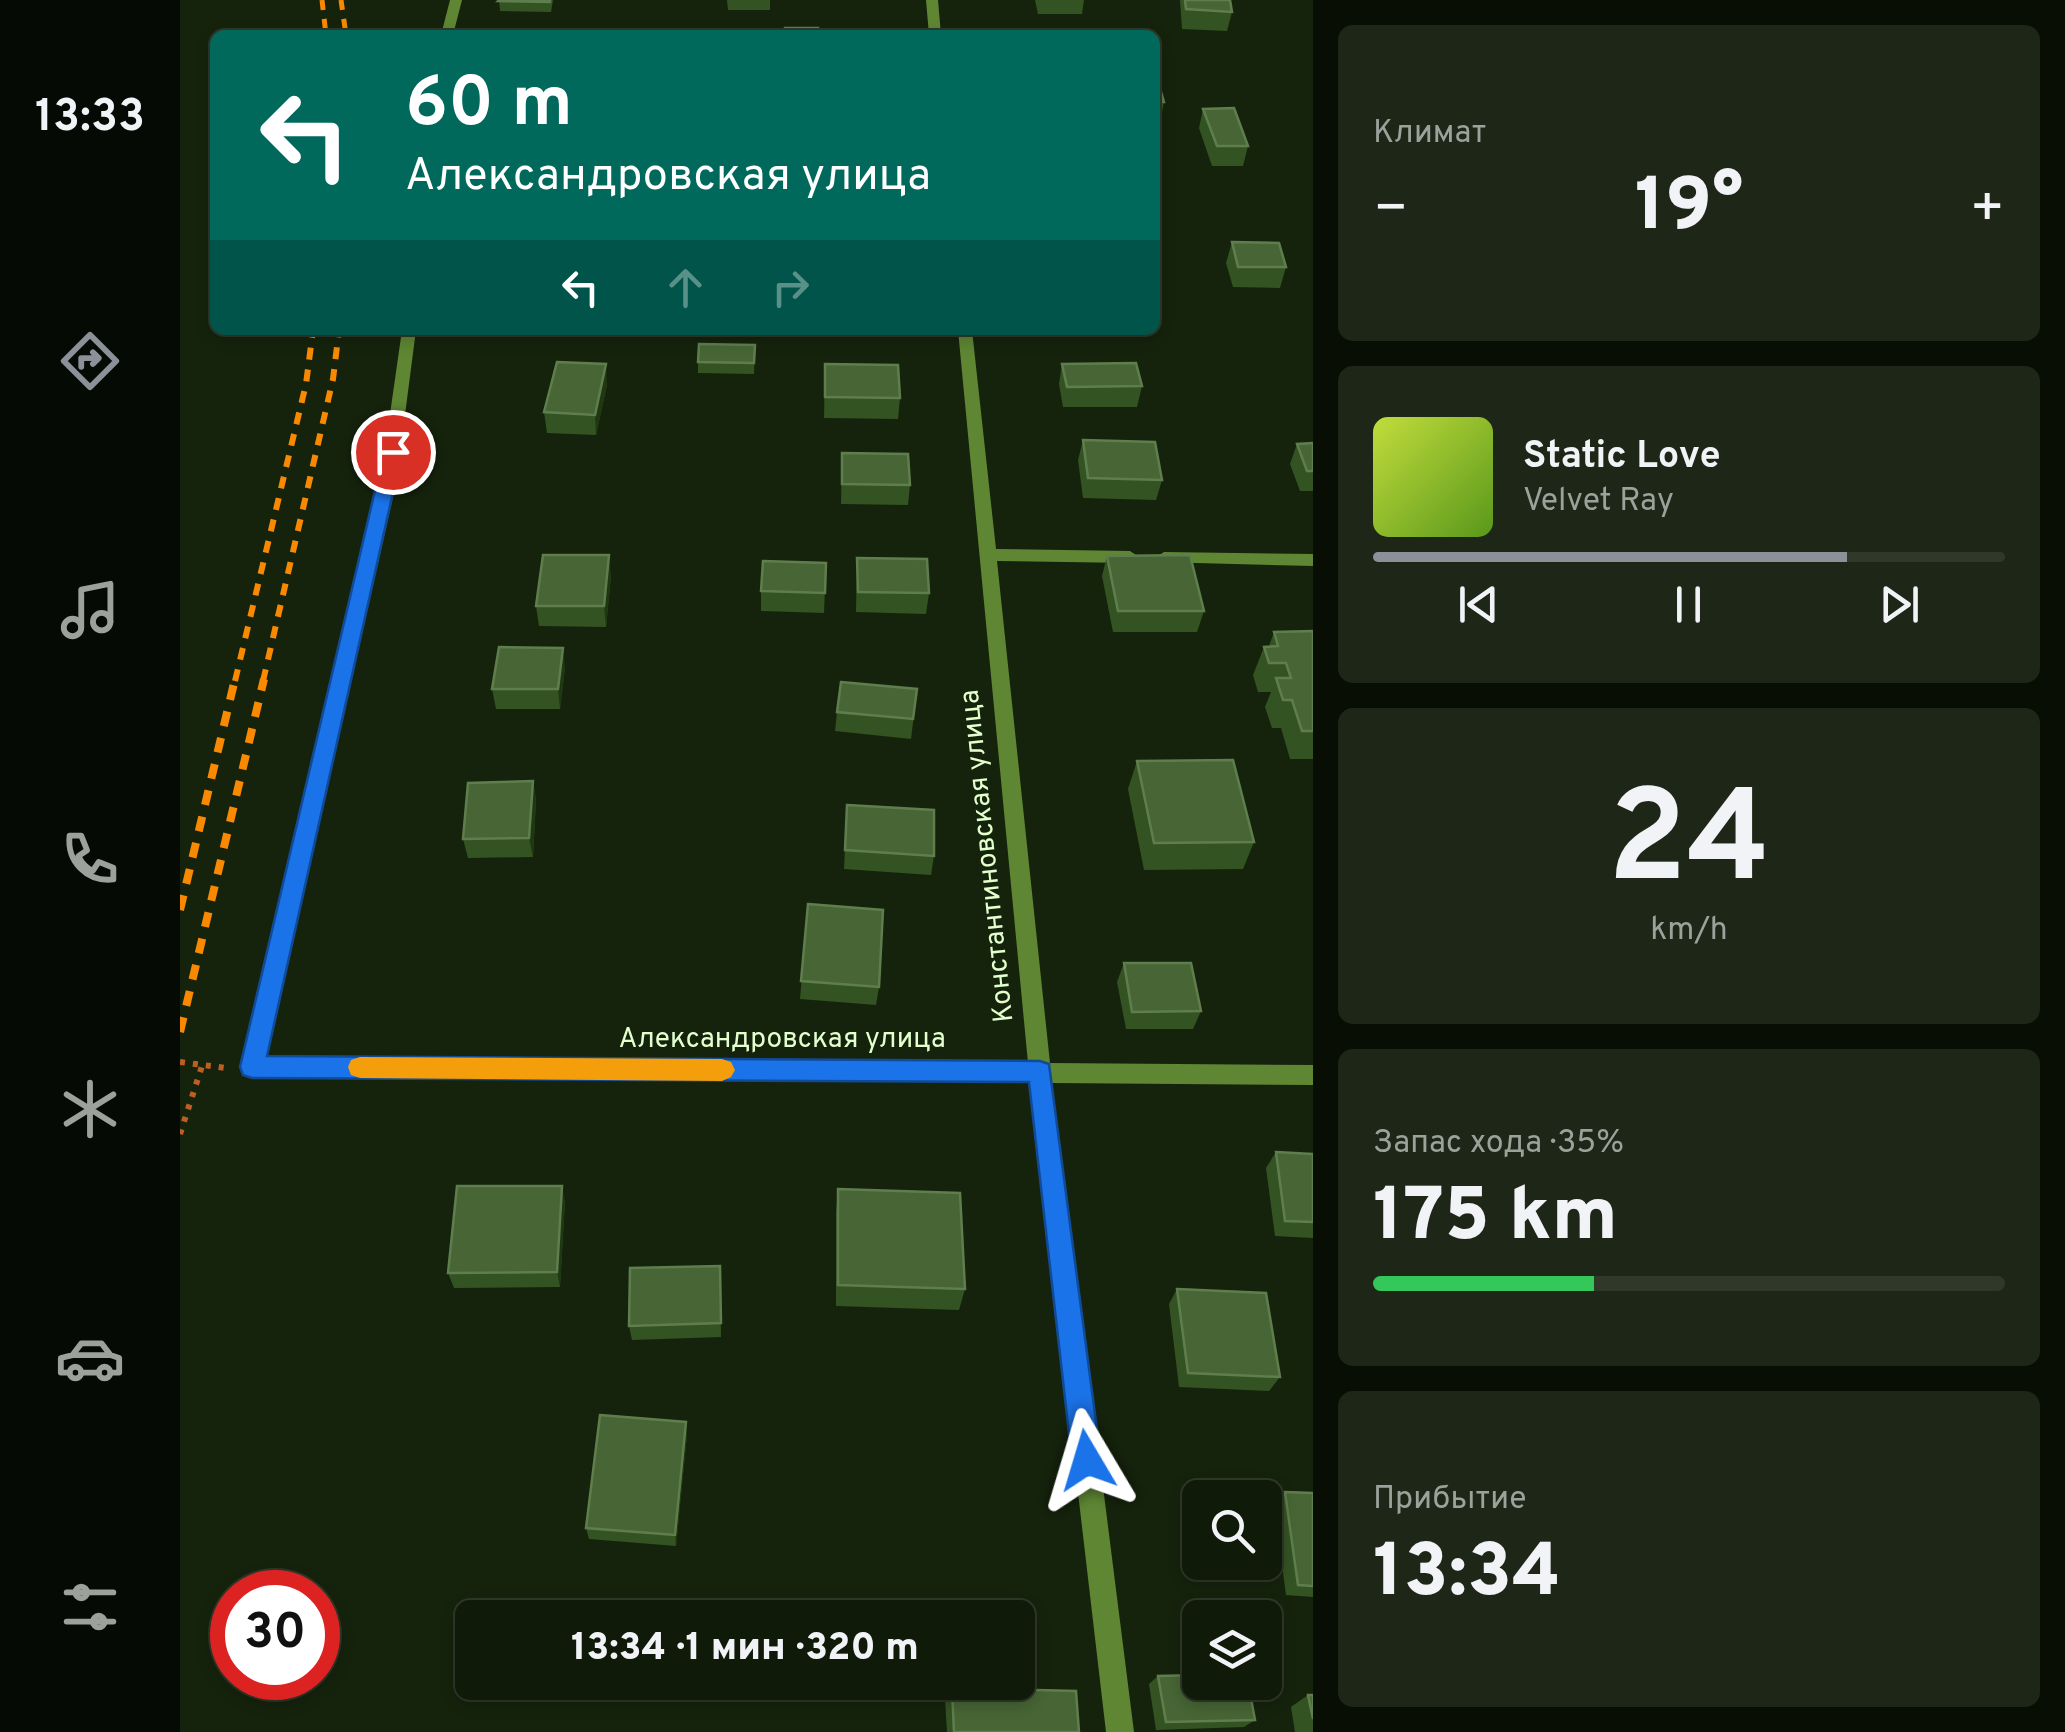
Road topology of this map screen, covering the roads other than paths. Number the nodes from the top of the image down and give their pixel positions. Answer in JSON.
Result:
{"nodes":[{"id":1,"x":456,"y":0,"type":"edge"},
{"id":2,"x":932,"y":0,"type":"edge"},
{"id":3,"x":449,"y":30,"type":"edge"},
{"id":4,"x":935,"y":30,"type":"edge"},
{"id":5,"x":408,"y":335,"type":"edge"},
{"id":6,"x":966,"y":335,"type":"edge"},
{"id":7,"x":988,"y":555,"type":"junction"},
{"id":8,"x":1312,"y":560,"type":"edge"},
{"id":9,"x":1040,"y":1072,"type":"junction"},
{"id":10,"x":1312,"y":1075,"type":"edge"},
{"id":11,"x":1120,"y":1732,"type":"edge"}],
"edges":[{"from":1,"to":3,"type":"street"},
{"from":2,"to":4,"type":"street"},
{"from":5,"to":9,"type":"street","name":"Александровская улица"},
{"from":6,"to":7,"type":"street","name":"Константиновская улица"},
{"from":7,"to":8,"type":"street"},
{"from":7,"to":9,"type":"street","name":"Константиновская улица"},
{"from":9,"to":10,"type":"street","name":"Александровская улица"},
{"from":9,"to":11,"type":"street","name":"Константиновская улица"}]}
